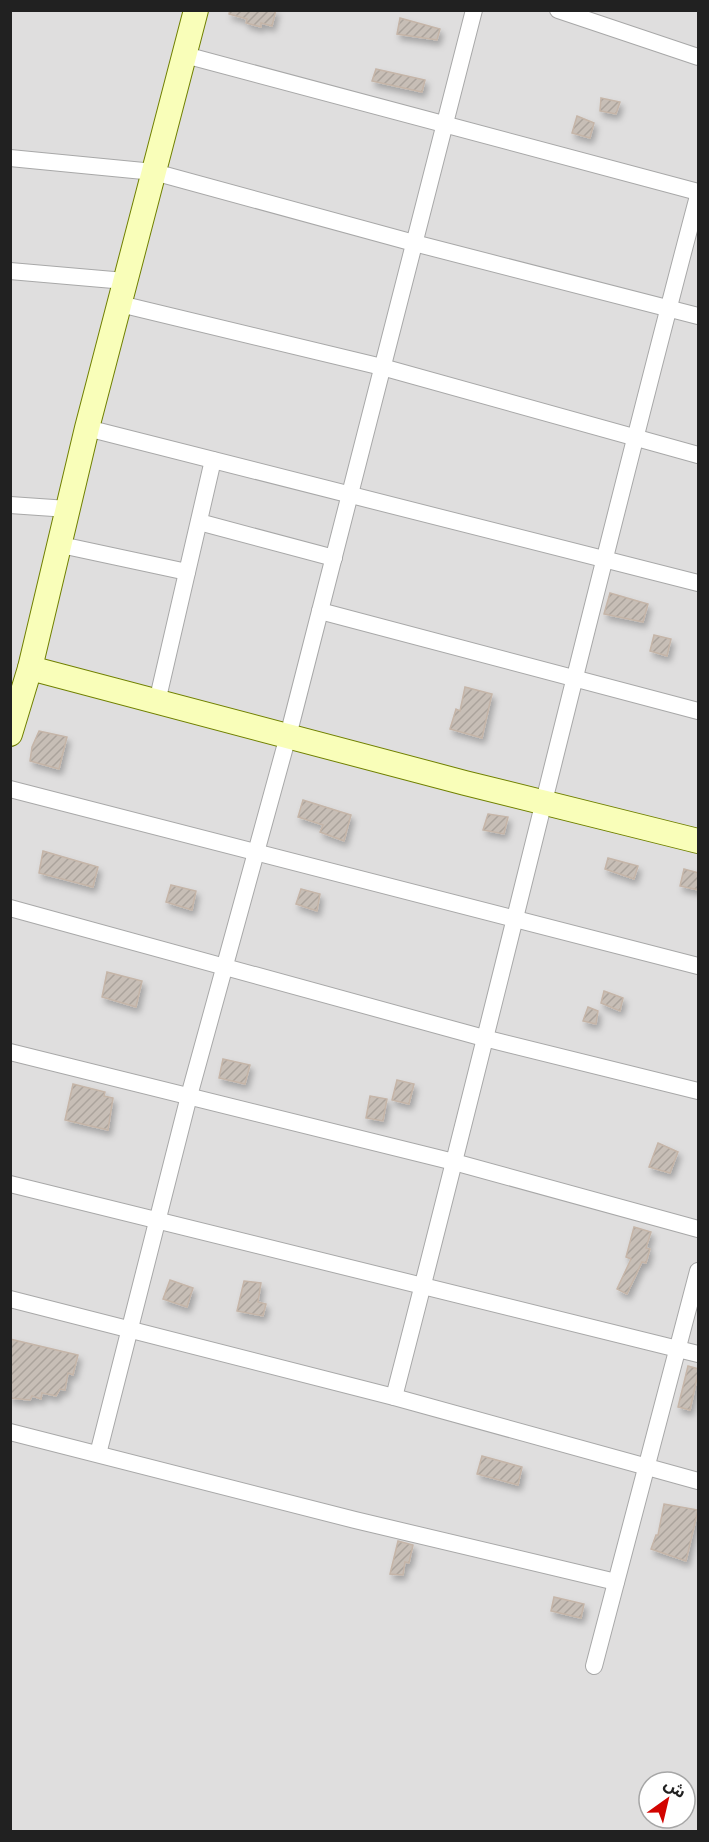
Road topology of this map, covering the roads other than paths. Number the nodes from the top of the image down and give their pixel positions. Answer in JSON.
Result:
{"nodes":[{"id":1,"x":196,"y":10,"type":"edge"},
{"id":2,"x":474,"y":10,"type":"edge"},
{"id":3,"x":558,"y":10,"type":"edge"},
{"id":4,"x":185,"y":55,"type":"junction"},
{"id":5,"x":699,"y":57,"type":"edge"},
{"id":6,"x":445,"y":124,"type":"junction"},
{"id":7,"x":10,"y":158,"type":"edge"},
{"id":8,"x":154,"y":172,"type":"junction"},
{"id":9,"x":699,"y":194,"type":"edge"},
{"id":10,"x":414,"y":243,"type":"junction"},
{"id":11,"x":10,"y":271,"type":"edge"},
{"id":12,"x":123,"y":292,"type":"junction"},
{"id":13,"x":669,"y":307,"type":"junction"},
{"id":14,"x":699,"y":315,"type":"edge"},
{"id":15,"x":382,"y":368,"type":"junction"},
{"id":16,"x":87,"y":428,"type":"junction"},
{"id":17,"x":634,"y":438,"type":"junction"},
{"id":18,"x":699,"y":455,"type":"edge"},
{"id":19,"x":213,"y":460,"type":"junction"},
{"id":20,"x":349,"y":496,"type":"junction"},
{"id":21,"x":10,"y":505,"type":"edge"},
{"id":22,"x":68,"y":509,"type":"junction"},
{"id":23,"x":199,"y":522,"type":"junction"},
{"id":24,"x":61,"y":545,"type":"junction"},
{"id":25,"x":604,"y":557,"type":"junction"},
{"id":26,"x":334,"y":558,"type":"junction"},
{"id":27,"x":187,"y":572,"type":"junction"},
{"id":28,"x":699,"y":583,"type":"edge"},
{"id":29,"x":320,"y":611,"type":"junction"},
{"id":30,"x":30,"y":668,"type":"junction"},
{"id":31,"x":573,"y":679,"type":"junction"},
{"id":32,"x":15,"y":699,"type":"edge"},
{"id":33,"x":157,"y":702,"type":"junction"},
{"id":34,"x":699,"y":711,"type":"edge"},
{"id":35,"x":10,"y":734,"type":"edge"},
{"id":36,"x":288,"y":736,"type":"junction"},
{"id":37,"x":10,"y":789,"type":"edge"},
{"id":38,"x":543,"y":802,"type":"junction"},
{"id":39,"x":699,"y":841,"type":"edge"},
{"id":40,"x":257,"y":853,"type":"junction"},
{"id":41,"x":10,"y":908,"type":"edge"},
{"id":42,"x":513,"y":920,"type":"junction"},
{"id":43,"x":225,"y":966,"type":"junction"},
{"id":44,"x":699,"y":966,"type":"edge"},
{"id":45,"x":484,"y":1038,"type":"junction"},
{"id":46,"x":10,"y":1052,"type":"edge"},
{"id":47,"x":699,"y":1091,"type":"edge"},
{"id":48,"x":189,"y":1096,"type":"junction"},
{"id":49,"x":454,"y":1162,"type":"junction"},
{"id":50,"x":10,"y":1184,"type":"edge"},
{"id":51,"x":159,"y":1221,"type":"junction"},
{"id":52,"x":699,"y":1229,"type":"edge"},
{"id":53,"x":699,"y":1271,"type":"edge"},
{"id":54,"x":423,"y":1286,"type":"junction"},
{"id":55,"x":10,"y":1299,"type":"edge"},
{"id":56,"x":129,"y":1329,"type":"junction"},
{"id":57,"x":678,"y":1349,"type":"junction"},
{"id":58,"x":699,"y":1354,"type":"edge"},
{"id":59,"x":394,"y":1397,"type":"junction"},
{"id":60,"x":10,"y":1432,"type":"edge"},
{"id":61,"x":98,"y":1454,"type":"junction"},
{"id":62,"x":647,"y":1465,"type":"junction"},
{"id":63,"x":699,"y":1481,"type":"edge"},
{"id":64,"x":616,"y":1582,"type":"junction"},
{"id":65,"x":594,"y":1666,"type":"dead end"}],
"edges":[{"from":1,"to":4,"type":"street"},
{"from":2,"to":6,"type":"street"},
{"from":3,"to":5,"type":"street"},
{"from":4,"to":6,"type":"street"},
{"from":4,"to":8,"type":"street"},
{"from":6,"to":9,"type":"street"},
{"from":6,"to":10,"type":"street"},
{"from":7,"to":8,"type":"street"},
{"from":8,"to":10,"type":"street"},
{"from":8,"to":12,"type":"street"},
{"from":9,"to":13,"type":"street"},
{"from":10,"to":13,"type":"street"},
{"from":10,"to":15,"type":"street"},
{"from":11,"to":12,"type":"street"},
{"from":12,"to":15,"type":"street"},
{"from":12,"to":16,"type":"street"},
{"from":13,"to":14,"type":"street"},
{"from":13,"to":17,"type":"street"},
{"from":15,"to":17,"type":"street"},
{"from":15,"to":20,"type":"street"},
{"from":16,"to":19,"type":"street"},
{"from":16,"to":22,"type":"street"},
{"from":17,"to":18,"type":"street"},
{"from":17,"to":25,"type":"street"},
{"from":19,"to":20,"type":"street"},
{"from":19,"to":23,"type":"street"},
{"from":20,"to":25,"type":"street"},
{"from":20,"to":26,"type":"street"},
{"from":21,"to":22,"type":"street"},
{"from":22,"to":24,"type":"street"},
{"from":23,"to":26,"type":"street"},
{"from":23,"to":27,"type":"street"},
{"from":24,"to":27,"type":"street"},
{"from":24,"to":30,"type":"street"},
{"from":25,"to":28,"type":"street"},
{"from":25,"to":31,"type":"street"},
{"from":26,"to":29,"type":"street"},
{"from":27,"to":33,"type":"street"},
{"from":29,"to":31,"type":"street"},
{"from":29,"to":36,"type":"street"},
{"from":30,"to":32,"type":"street"},
{"from":30,"to":33,"type":"street"},
{"from":31,"to":34,"type":"street"},
{"from":31,"to":38,"type":"street"},
{"from":32,"to":35,"type":"street"},
{"from":33,"to":36,"type":"street"},
{"from":36,"to":38,"type":"street"},
{"from":36,"to":40,"type":"street"},
{"from":37,"to":40,"type":"street"},
{"from":38,"to":39,"type":"street"},
{"from":38,"to":42,"type":"street"},
{"from":40,"to":42,"type":"street"},
{"from":40,"to":43,"type":"street"},
{"from":41,"to":43,"type":"street"},
{"from":42,"to":44,"type":"street"},
{"from":42,"to":45,"type":"street"},
{"from":43,"to":45,"type":"street"},
{"from":43,"to":48,"type":"street"},
{"from":45,"to":47,"type":"street"},
{"from":45,"to":49,"type":"street"},
{"from":46,"to":48,"type":"street"},
{"from":48,"to":49,"type":"street"},
{"from":48,"to":51,"type":"street"},
{"from":49,"to":52,"type":"street"},
{"from":49,"to":54,"type":"street"},
{"from":50,"to":51,"type":"street"},
{"from":51,"to":54,"type":"street"},
{"from":51,"to":56,"type":"street"},
{"from":53,"to":57,"type":"street"},
{"from":54,"to":57,"type":"street"},
{"from":54,"to":59,"type":"street"},
{"from":55,"to":56,"type":"street"},
{"from":56,"to":59,"type":"street"},
{"from":56,"to":61,"type":"street"},
{"from":57,"to":58,"type":"street"},
{"from":57,"to":62,"type":"street"},
{"from":59,"to":62,"type":"street"},
{"from":60,"to":61,"type":"street"},
{"from":61,"to":64,"type":"street"},
{"from":62,"to":63,"type":"street"},
{"from":62,"to":64,"type":"street"},
{"from":64,"to":65,"type":"street"}]}
